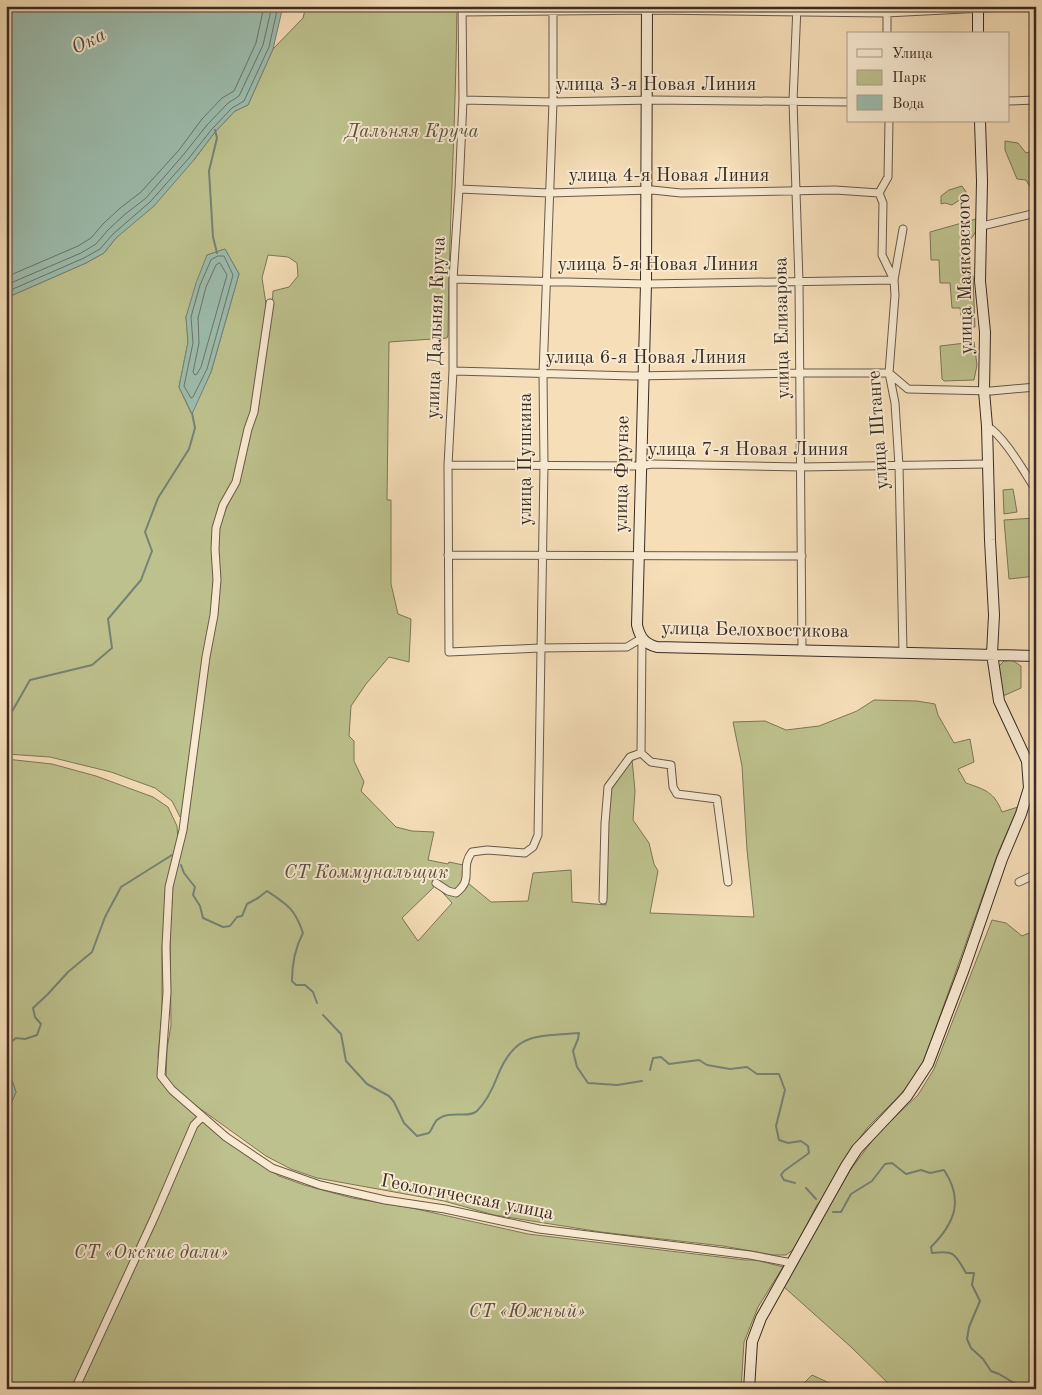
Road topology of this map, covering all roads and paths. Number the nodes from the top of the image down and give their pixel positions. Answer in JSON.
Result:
{"nodes":[{"id":1,"x":978,"y":7,"type":"edge"},
{"id":2,"x":462,"y":9,"type":"edge"},
{"id":3,"x":552,"y":9,"type":"edge"},
{"id":4,"x":647,"y":9,"type":"edge"},
{"id":5,"x":797,"y":9,"type":"edge"},
{"id":6,"x":886,"y":9,"type":"edge"},
{"id":7,"x":1036,"y":10,"type":"edge"},
{"id":8,"x":887,"y":32,"type":"edge"},
{"id":9,"x":978,"y":32,"type":"edge"},
{"id":10,"x":463,"y":100,"type":"junction"},
{"id":11,"x":646,"y":100,"type":"junction"},
{"id":12,"x":1010,"y":100,"type":"edge"},
{"id":13,"x":1036,"y":100,"type":"edge"},
{"id":14,"x":793,"y":101,"type":"junction"},
{"id":15,"x":553,"y":102,"type":"junction"},
{"id":16,"x":847,"y":102,"type":"edge"},
{"id":17,"x":889,"y":122,"type":"edge"},
{"id":18,"x":980,"y":122,"type":"edge"},
{"id":19,"x":459,"y":189,"type":"junction"},
{"id":20,"x":645,"y":191,"type":"junction"},
{"id":21,"x":795,"y":191,"type":"junction"},
{"id":22,"x":549,"y":193,"type":"junction"},
{"id":23,"x":879,"y":193,"type":"junction"},
{"id":24,"x":1036,"y":213,"type":"edge"},
{"id":25,"x":982,"y":226,"type":"junction"},
{"id":26,"x":902,"y":229,"type":"dead end"},
{"id":27,"x":453,"y":279,"type":"junction"},
{"id":28,"x":547,"y":280,"type":"junction"},
{"id":29,"x":894,"y":280,"type":"junction"},
{"id":30,"x":799,"y":282,"type":"junction"},
{"id":31,"x":646,"y":284,"type":"junction"},
{"id":32,"x":270,"y":303,"type":"dead end"},
{"id":33,"x":453,"y":372,"type":"junction"},
{"id":34,"x":799,"y":373,"type":"junction"},
{"id":35,"x":888,"y":373,"type":"junction"},
{"id":36,"x":543,"y":374,"type":"junction"},
{"id":37,"x":643,"y":376,"type":"junction"},
{"id":38,"x":1036,"y":387,"type":"edge"},
{"id":39,"x":984,"y":391,"type":"junction"},
{"id":40,"x":987,"y":426,"type":"junction"},
{"id":41,"x":987,"y":464,"type":"junction"},
{"id":42,"x":448,"y":465,"type":"junction"},
{"id":43,"x":544,"y":465,"type":"junction"},
{"id":44,"x":640,"y":466,"type":"junction"},
{"id":45,"x":899,"y":466,"type":"junction"},
{"id":46,"x":801,"y":467,"type":"junction"},
{"id":47,"x":1036,"y":490,"type":"edge"},
{"id":48,"x":448,"y":555,"type":"junction"},
{"id":49,"x":542,"y":555,"type":"junction"},
{"id":50,"x":639,"y":555,"type":"junction"},
{"id":51,"x":802,"y":556,"type":"junction"},
{"id":52,"x":642,"y":638,"type":"junction"},
{"id":53,"x":540,"y":648,"type":"junction"},
{"id":54,"x":802,"y":650,"type":"junction"},
{"id":55,"x":449,"y":652,"type":"joint"},
{"id":56,"x":903,"y":652,"type":"junction"},
{"id":57,"x":992,"y":654,"type":"junction"},
{"id":58,"x":1036,"y":656,"type":"edge"},
{"id":59,"x":641,"y":753,"type":"junction"},
{"id":60,"x":1028,"y":776,"type":"junction"},
{"id":61,"x":1036,"y":787,"type":"edge"},
{"id":62,"x":1036,"y":874,"type":"edge"},
{"id":63,"x":728,"y":882,"type":"dead end"},
{"id":64,"x":1019,"y":882,"type":"dead end"},
{"id":65,"x":436,"y":883,"type":"dead end"},
{"id":66,"x":603,"y":900,"type":"dead end"},
{"id":67,"x":202,"y":1117,"type":"junction"},
{"id":68,"x":792,"y":1263,"type":"junction"},
{"id":69,"x":75,"y":1389,"type":"edge"},
{"id":70,"x":749,"y":1389,"type":"edge"}],
"edges":[{"from":1,"to":6,"type":"street"},
{"from":1,"to":7,"type":"street"},
{"from":1,"to":9,"type":"street"},
{"from":2,"to":3,"type":"street"},
{"from":2,"to":10,"type":"street","name":"улица Дальняя Круча"},
{"from":3,"to":4,"type":"street"},
{"from":3,"to":15,"type":"street","name":"улица Пушкина"},
{"from":4,"to":5,"type":"street"},
{"from":4,"to":11,"type":"street","name":"улица Фрунзе"},
{"from":5,"to":6,"type":"street"},
{"from":5,"to":14,"type":"street","name":"улица Елизарова"},
{"from":6,"to":8,"type":"street"},
{"from":10,"to":15,"type":"street","name":"улица 3-я Новая Линия"},
{"from":10,"to":19,"type":"street","name":"улица Дальняя Круча"},
{"from":11,"to":14,"type":"street","name":"улица 3-я Новая Линия"},
{"from":11,"to":15,"type":"street","name":"улица 3-я Новая Линия"},
{"from":11,"to":20,"type":"street","name":"улица Фрунзе"},
{"from":12,"to":13,"type":"street"},
{"from":14,"to":16,"type":"street","name":"улица 3-я Новая Линия"},
{"from":14,"to":21,"type":"street","name":"улица Елизарова"},
{"from":15,"to":22,"type":"street","name":"улица Пушкина"},
{"from":17,"to":23,"type":"street"},
{"from":18,"to":25,"type":"street","name":"улица Маяковского"},
{"from":19,"to":22,"type":"street","name":"улица 4-я Новая Линия"},
{"from":19,"to":27,"type":"street","name":"улица Дальняя Круча"},
{"from":20,"to":21,"type":"street","name":"улица 4-я Новая Линия"},
{"from":20,"to":22,"type":"street","name":"улица 4-я Новая Линия"},
{"from":20,"to":31,"type":"street","name":"улица Фрунзе"},
{"from":21,"to":23,"type":"street","name":"улица 4-я Новая Линия"},
{"from":21,"to":30,"type":"street","name":"улица Елизарова"},
{"from":22,"to":28,"type":"street","name":"улица Пушкина"},
{"from":23,"to":29,"type":"street","name":"улица Штанге"},
{"from":24,"to":25,"type":"street"},
{"from":25,"to":39,"type":"street","name":"улица Маяковского"},
{"from":26,"to":29,"type":"street"},
{"from":27,"to":28,"type":"street","name":"улица 5-я Новая Линия"},
{"from":27,"to":33,"type":"street","name":"улица Дальняя Круча"},
{"from":28,"to":31,"type":"street","name":"улица 5-я Новая Линия"},
{"from":28,"to":36,"type":"street","name":"улица Пушкина"},
{"from":29,"to":30,"type":"street","name":"улица 5-я Новая Линия"},
{"from":29,"to":35,"type":"street","name":"улица Штанге"},
{"from":30,"to":31,"type":"street","name":"улица 5-я Новая Линия"},
{"from":30,"to":34,"type":"street","name":"улица Елизарова"},
{"from":31,"to":37,"type":"street","name":"улица Фрунзе"},
{"from":32,"to":67,"type":"street","name":"Геологическая улица"},
{"from":33,"to":36,"type":"street","name":"улица 6-я Новая Линия"},
{"from":33,"to":42,"type":"street","name":"улица Дальняя Круча"},
{"from":34,"to":35,"type":"street","name":"улица 6-я Новая Линия"},
{"from":34,"to":37,"type":"street","name":"улица 6-я Новая Линия"},
{"from":34,"to":46,"type":"street","name":"улица Елизарова"},
{"from":35,"to":39,"type":"street"},
{"from":35,"to":45,"type":"street","name":"улица Штанге"},
{"from":36,"to":37,"type":"street","name":"улица 6-я Новая Линия"},
{"from":36,"to":43,"type":"street","name":"улица Пушкина"},
{"from":37,"to":44,"type":"street","name":"улица Фрунзе"},
{"from":38,"to":39,"type":"street"},
{"from":39,"to":40,"type":"street","name":"улица Маяковского"},
{"from":40,"to":41,"type":"street","name":"улица Маяковского"},
{"from":40,"to":47,"type":"street"},
{"from":41,"to":45,"type":"street","name":"улица 7-я Новая Линия"},
{"from":41,"to":57,"type":"street","name":"улица Маяковского"},
{"from":42,"to":43,"type":"street","name":"улица 7-я Новая Линия"},
{"from":42,"to":48,"type":"street","name":"улица Дальняя Круча"},
{"from":43,"to":44,"type":"street","name":"улица 7-я Новая Линия"},
{"from":43,"to":49,"type":"street","name":"улица Пушкина"},
{"from":44,"to":46,"type":"street","name":"улица 7-я Новая Линия"},
{"from":44,"to":50,"type":"street","name":"улица Фрунзе"},
{"from":45,"to":46,"type":"street","name":"улица 7-я Новая Линия"},
{"from":45,"to":56,"type":"street","name":"улица Штанге"},
{"from":46,"to":51,"type":"street","name":"улица Елизарова"},
{"from":48,"to":49,"type":"street"},
{"from":48,"to":55,"type":"street","name":"улица Дальняя Круча"},
{"from":49,"to":50,"type":"street"},
{"from":49,"to":53,"type":"street","name":"улица Пушкина"},
{"from":50,"to":51,"type":"street"},
{"from":50,"to":52,"type":"street","name":"улица Фрунзе"},
{"from":51,"to":54,"type":"street","name":"улица Елизарова"},
{"from":52,"to":53,"type":"street","name":"улица Белохвостикова"},
{"from":52,"to":54,"type":"street","name":"улица Белохвостикова"},
{"from":52,"to":59,"type":"street","name":"улица Фрунзе"},
{"from":53,"to":55,"type":"street","name":"улица Белохвостикова"},
{"from":53,"to":65,"type":"street","name":"улица Пушкина"},
{"from":54,"to":56,"type":"street","name":"улица Белохвостикова"},
{"from":56,"to":57,"type":"street","name":"улица Белохвостикова"},
{"from":57,"to":58,"type":"street","name":"улица Белохвостикова"},
{"from":57,"to":60,"type":"street","name":"улица Маяковского"},
{"from":59,"to":63,"type":"street"},
{"from":59,"to":66,"type":"street"},
{"from":60,"to":61,"type":"street"},
{"from":60,"to":68,"type":"street","name":"улица Маяковского"},
{"from":62,"to":64,"type":"street"},
{"from":67,"to":68,"type":"street","name":"Геологическая улица"},
{"from":67,"to":69,"type":"street"},
{"from":68,"to":70,"type":"street","name":"улица Маяковского"}]}
